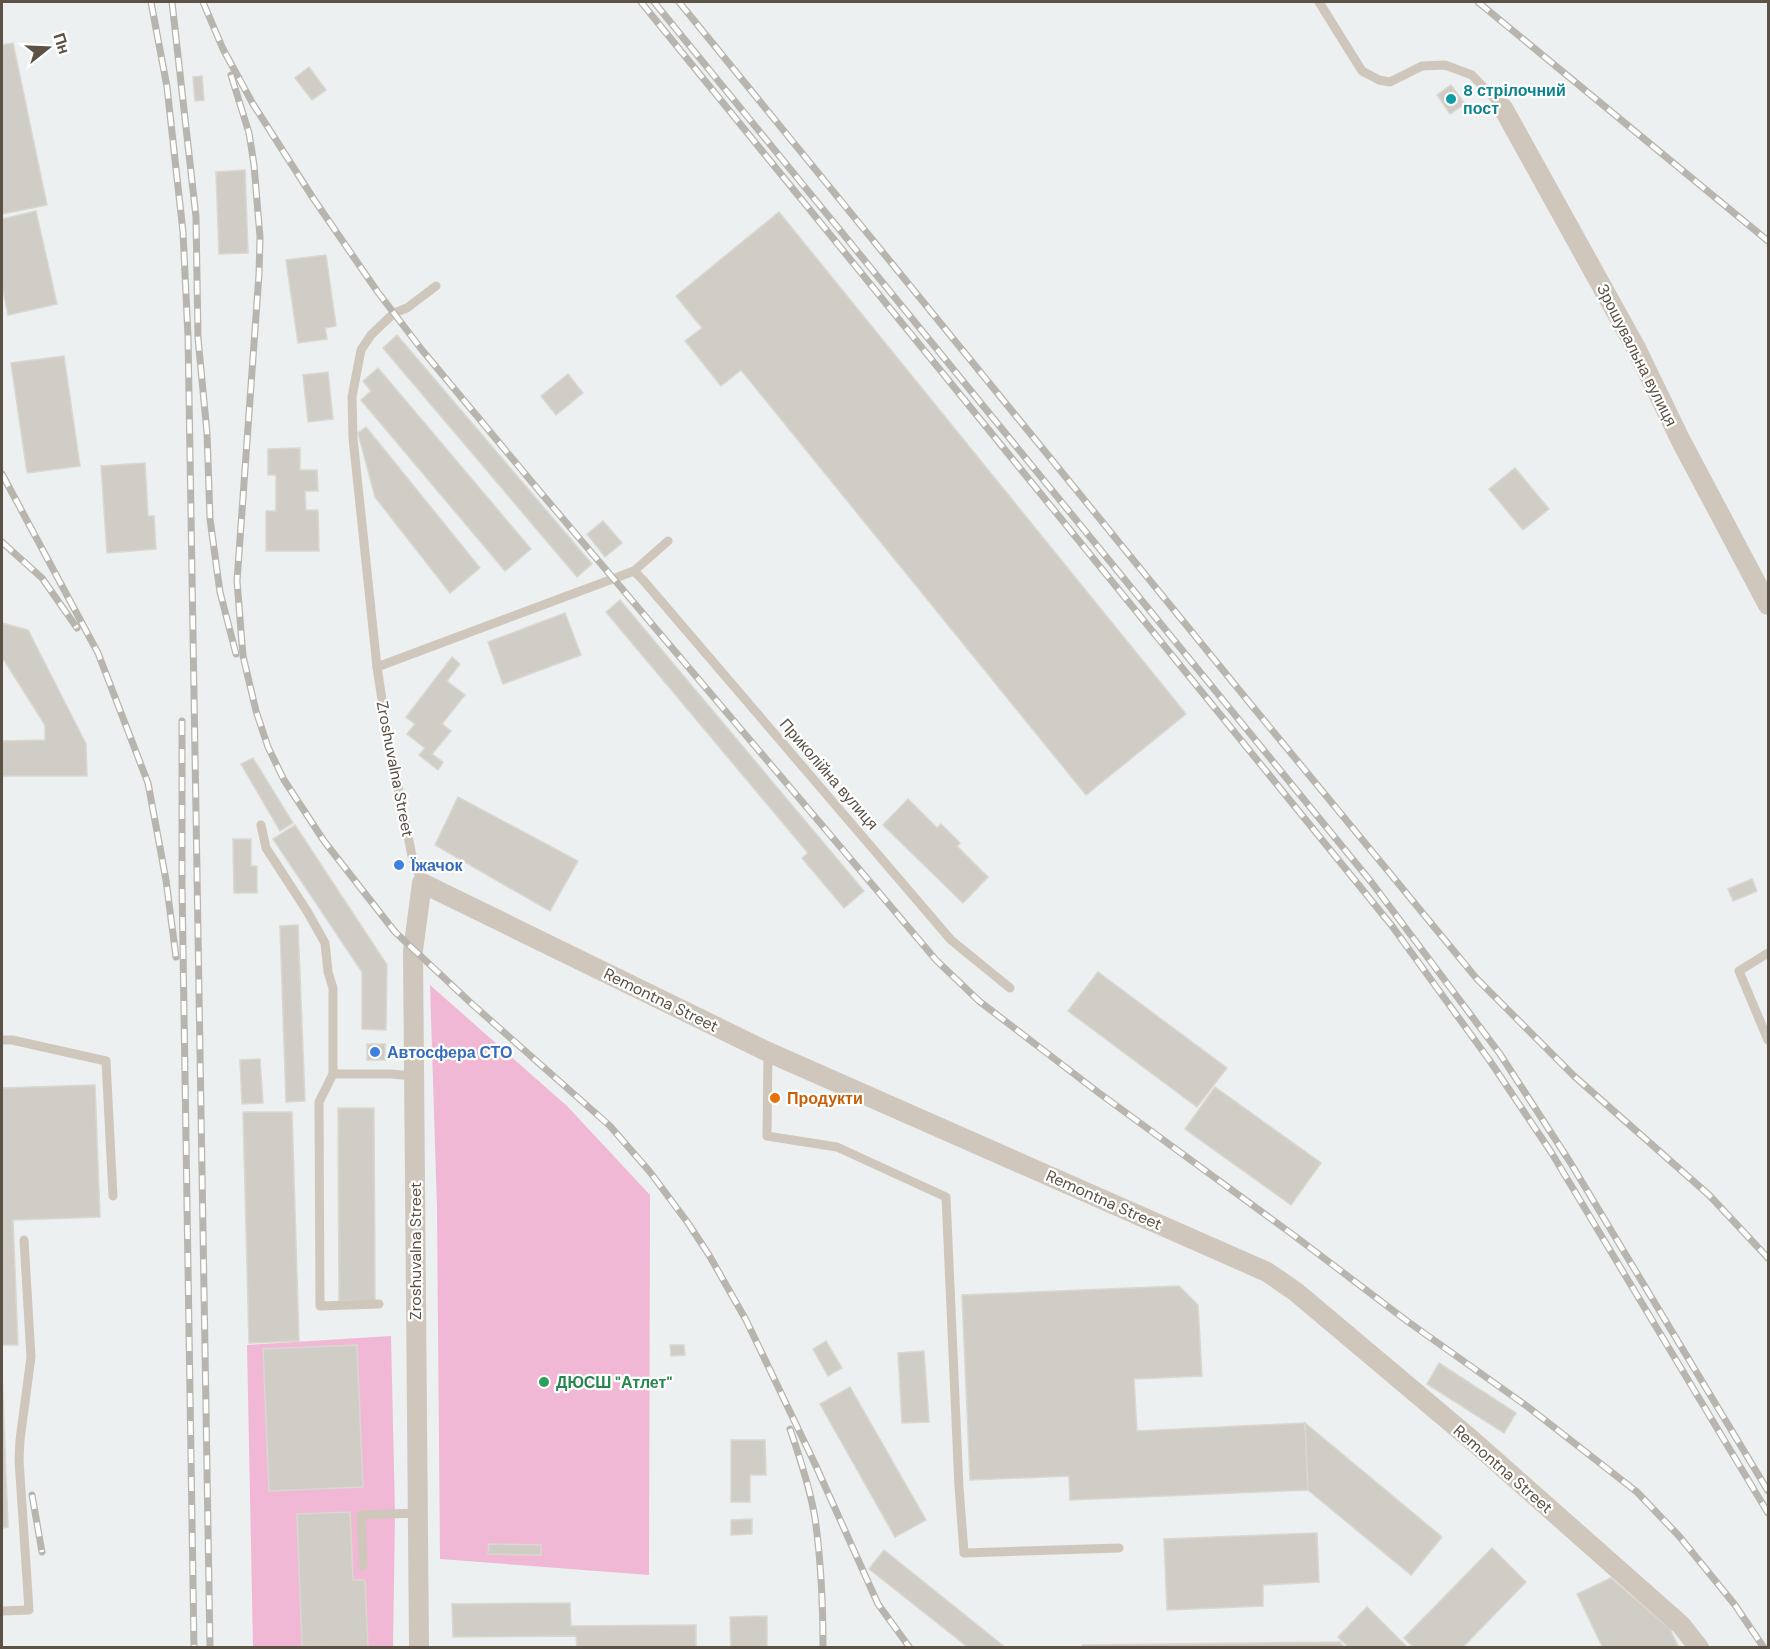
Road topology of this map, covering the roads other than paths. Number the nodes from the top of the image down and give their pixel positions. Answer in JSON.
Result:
{"nodes":[{"id":1,"x":1319,"y":2,"type":"edge"},
{"id":2,"x":1503,"y":108,"type":"joint"},
{"id":3,"x":436,"y":286,"type":"dead end"},
{"id":4,"x":668,"y":541,"type":"dead end"},
{"id":5,"x":634,"y":571,"type":"junction"},
{"id":6,"x":1768,"y":605,"type":"edge"},
{"id":7,"x":377,"y":667,"type":"junction"},
{"id":8,"x":261,"y":825,"type":"dead end"},
{"id":9,"x":422,"y":883,"type":"junction"},
{"id":10,"x":1768,"y":953,"type":"edge"},
{"id":11,"x":1010,"y":988,"type":"dead end"},
{"id":12,"x":2,"y":1040,"type":"edge"},
{"id":13,"x":1768,"y":1040,"type":"edge"},
{"id":14,"x":768,"y":1052,"type":"junction"},
{"id":15,"x":333,"y":1074,"type":"junction"},
{"id":16,"x":414,"y":1076,"type":"junction"},
{"id":17,"x":113,"y":1196,"type":"dead end"},
{"id":18,"x":24,"y":1240,"type":"dead end"},
{"id":19,"x":379,"y":1304,"type":"dead end"},
{"id":20,"x":418,"y":1513,"type":"junction"},
{"id":21,"x":1119,"y":1548,"type":"dead end"},
{"id":22,"x":363,"y":1566,"type":"dead end"},
{"id":23,"x":2,"y":1611,"type":"edge"},
{"id":24,"x":419,"y":1647,"type":"edge"},
{"id":25,"x":1699,"y":1647,"type":"edge"}],
"edges":[{"from":1,"to":2,"type":"lane"},
{"from":2,"to":6,"type":"street","name":"Зрошувальна вулиця"},
{"from":3,"to":7,"type":"lane","name":"Zroshuvalna Street"},
{"from":4,"to":5,"type":"lane"},
{"from":5,"to":7,"type":"lane"},
{"from":5,"to":11,"type":"lane","name":"Приколійна вулиця"},
{"from":7,"to":9,"type":"lane","name":"Zroshuvalna Street"},
{"from":8,"to":15,"type":"lane"},
{"from":9,"to":14,"type":"street","name":"Remontna Street"},
{"from":9,"to":16,"type":"street","name":"Zroshuvalna Street"},
{"from":10,"to":13,"type":"lane"},
{"from":12,"to":17,"type":"lane"},
{"from":14,"to":21,"type":"lane"},
{"from":14,"to":25,"type":"street","name":"Remontna Street"},
{"from":15,"to":16,"type":"lane"},
{"from":15,"to":19,"type":"lane"},
{"from":16,"to":20,"type":"street","name":"Zroshuvalna Street"},
{"from":18,"to":23,"type":"lane"},
{"from":20,"to":22,"type":"lane"},
{"from":20,"to":24,"type":"street","name":"Zroshuvalna Street"}]}
